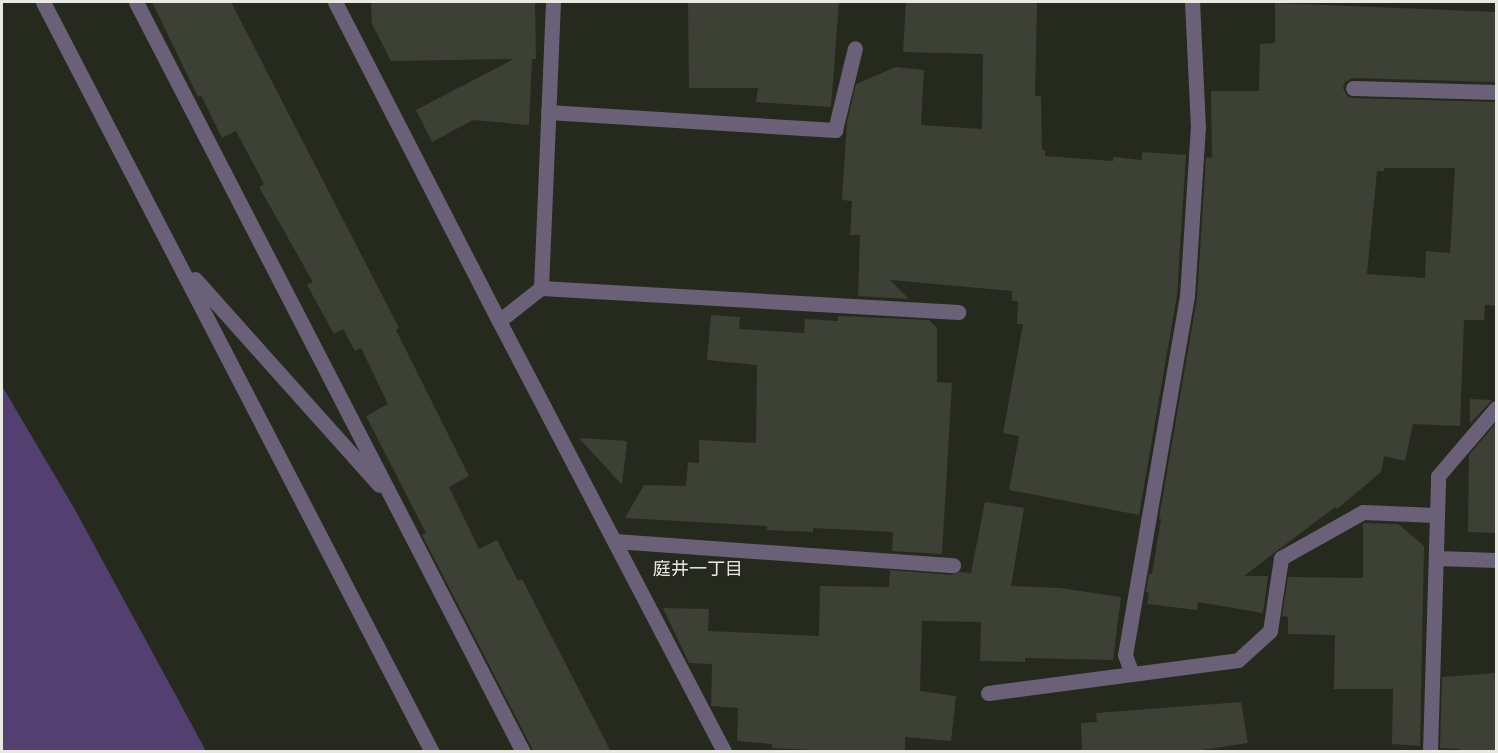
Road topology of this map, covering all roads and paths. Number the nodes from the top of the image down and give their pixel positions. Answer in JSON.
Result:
{"nodes":[{"id":1,"x":43,"y":2,"type":"edge"},
{"id":2,"x":136,"y":2,"type":"edge"},
{"id":3,"x":335,"y":2,"type":"edge"},
{"id":4,"x":553,"y":2,"type":"edge"},
{"id":5,"x":1192,"y":2,"type":"edge"},
{"id":6,"x":855,"y":48,"type":"dead end"},
{"id":7,"x":1353,"y":88,"type":"dead end"},
{"id":8,"x":1497,"y":92,"type":"edge"},
{"id":9,"x":548,"y":112,"type":"junction"},
{"id":10,"x":180,"y":263,"type":"junction"},
{"id":11,"x":541,"y":288,"type":"junction"},
{"id":12,"x":958,"y":312,"type":"dead end"},
{"id":13,"x":498,"y":321,"type":"junction"},
{"id":14,"x":1497,"y":408,"type":"edge"},
{"id":15,"x":394,"y":503,"type":"junction"},
{"id":16,"x":1436,"y":515,"type":"junction"},
{"id":17,"x":615,"y":542,"type":"junction"},
{"id":18,"x":1437,"y":558,"type":"junction"},
{"id":19,"x":1497,"y":560,"type":"edge"},
{"id":20,"x":953,"y":565,"type":"dead end"},
{"id":21,"x":1132,"y":674,"type":"junction"},
{"id":22,"x":988,"y":693,"type":"dead end"},
{"id":23,"x":432,"y":752,"type":"edge"},
{"id":24,"x":523,"y":752,"type":"edge"},
{"id":25,"x":724,"y":752,"type":"edge"},
{"id":26,"x":1430,"y":752,"type":"edge"}],
"edges":[{"from":1,"to":10,"type":"street"},
{"from":2,"to":15,"type":"street"},
{"from":3,"to":13,"type":"street"},
{"from":4,"to":9,"type":"street"},
{"from":5,"to":21,"type":"street"},
{"from":6,"to":9,"type":"street"},
{"from":7,"to":8,"type":"street"},
{"from":9,"to":11,"type":"street"},
{"from":10,"to":15,"type":"street"},
{"from":10,"to":23,"type":"street"},
{"from":11,"to":12,"type":"street"},
{"from":11,"to":13,"type":"street"},
{"from":13,"to":17,"type":"street"},
{"from":14,"to":16,"type":"street"},
{"from":15,"to":24,"type":"street"},
{"from":16,"to":18,"type":"street"},
{"from":16,"to":21,"type":"street"},
{"from":17,"to":20,"type":"street"},
{"from":17,"to":25,"type":"street"},
{"from":18,"to":19,"type":"street"},
{"from":18,"to":26,"type":"street"},
{"from":21,"to":22,"type":"street"}]}
